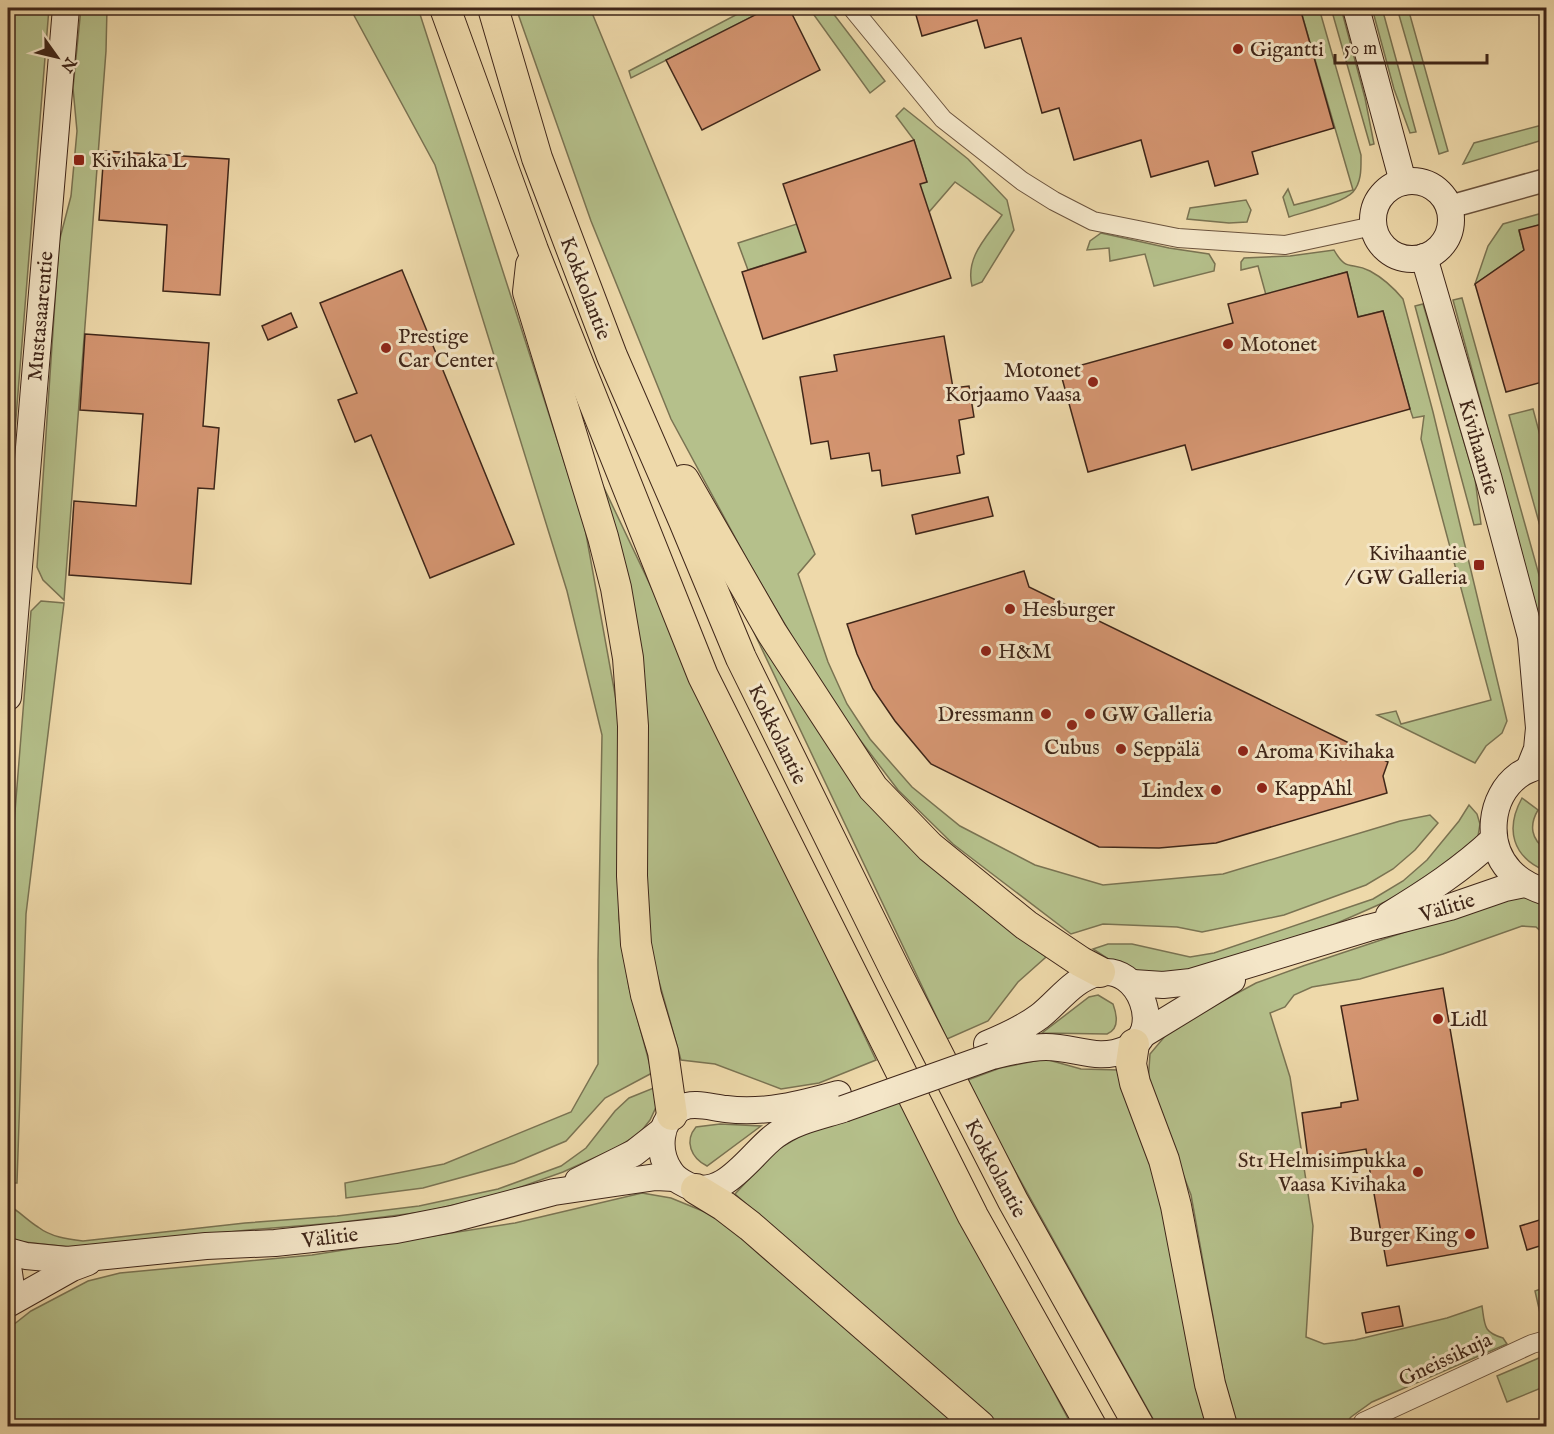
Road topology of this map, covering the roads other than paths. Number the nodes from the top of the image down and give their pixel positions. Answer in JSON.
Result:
{"nodes":[{"id":1,"x":66,"y":8,"type":"edge"},
{"id":2,"x":445,"y":8,"type":"edge"},
{"id":3,"x":493,"y":8,"type":"edge"},
{"id":4,"x":852,"y":8,"type":"edge"},
{"id":5,"x":1356,"y":8,"type":"edge"},
{"id":6,"x":1546,"y":180,"type":"edge"},
{"id":7,"x":1403,"y":182,"type":"junction"},
{"id":8,"x":1449,"y":207,"type":"junction"},
{"id":9,"x":1373,"y":226,"type":"junction"},
{"id":10,"x":533,"y":250,"type":"junction"},
{"id":11,"x":1424,"y":258,"type":"junction"},
{"id":12,"x":612,"y":356,"type":"junction"},
{"id":13,"x":1531,"y":637,"type":"junction"},
{"id":14,"x":1546,"y":669,"type":"edge"},
{"id":15,"x":8,"y":697,"type":"edge"},
{"id":16,"x":1538,"y":766,"type":"edge"},
{"id":17,"x":1494,"y":839,"type":"junction"},
{"id":18,"x":1541,"y":890,"type":"edge"},
{"id":19,"x":1368,"y":928,"type":"junction"},
{"id":20,"x":1273,"y":957,"type":"junction"},
{"id":21,"x":1100,"y":972,"type":"junction"},
{"id":22,"x":1133,"y":983,"type":"junction"},
{"id":23,"x":1138,"y":1040,"type":"junction"},
{"id":24,"x":990,"y":1050,"type":"junction"},
{"id":25,"x":841,"y":1101,"type":"junction"},
{"id":26,"x":667,"y":1123,"type":"junction"},
{"id":27,"x":685,"y":1184,"type":"junction"},
{"id":28,"x":554,"y":1192,"type":"junction"},
{"id":29,"x":8,"y":1251,"type":"edge"},
{"id":30,"x":102,"y":1257,"type":"junction"},
{"id":31,"x":8,"y":1266,"type":"edge"},
{"id":32,"x":8,"y":1299,"type":"edge"},
{"id":33,"x":8,"y":1304,"type":"edge"},
{"id":34,"x":1546,"y":1340,"type":"edge"},
{"id":35,"x":1363,"y":1422,"type":"dead end"},
{"id":36,"x":980,"y":1426,"type":"edge"},
{"id":37,"x":1091,"y":1426,"type":"edge"},
{"id":38,"x":1139,"y":1426,"type":"edge"},
{"id":39,"x":1222,"y":1426,"type":"edge"}],
"edges":[{"from":1,"to":15,"type":"main road","name":"Mustasaarentie"},
{"from":2,"to":10,"type":"highway","name":"Kokkolantie"},
{"from":3,"to":12,"type":"highway","name":"Kokkolantie"},
{"from":4,"to":9,"type":"street"},
{"from":5,"to":7,"type":"main road"},
{"from":6,"to":8,"type":"street"},
{"from":7,"to":8,"type":"main road"},
{"from":7,"to":9,"type":"main road"},
{"from":8,"to":11,"type":"main road"},
{"from":9,"to":11,"type":"main road"},
{"from":10,"to":26,"type":"highway"},
{"from":10,"to":37,"type":"highway","name":"Kokkolantie"},
{"from":11,"to":13,"type":"main road","name":"Kivihaantie"},
{"from":12,"to":21,"type":"highway"},
{"from":12,"to":38,"type":"highway","name":"Kokkolantie"},
{"from":13,"to":14,"type":"main road","name":"Kivihaantie"},
{"from":13,"to":16,"type":"main road","name":"Kivihaantie"},
{"from":16,"to":17,"type":"main road"},
{"from":17,"to":18,"type":"main road"},
{"from":17,"to":19,"type":"main road","name":"Välitie"},
{"from":18,"to":19,"type":"main road","name":"Välitie"},
{"from":19,"to":20,"type":"main road","name":"Välitie"},
{"from":20,"to":22,"type":"main road","name":"Välitie"},
{"from":20,"to":23,"type":"main road","name":"Välitie"},
{"from":21,"to":22,"type":"main road","name":"Välitie"},
{"from":21,"to":24,"type":"main road"},
{"from":22,"to":23,"type":"main road"},
{"from":23,"to":24,"type":"main road","name":"Välitie"},
{"from":23,"to":39,"type":"highway"},
{"from":24,"to":25,"type":"main road"},
{"from":25,"to":26,"type":"main road","name":"Välitie"},
{"from":25,"to":27,"type":"main road","name":"Välitie"},
{"from":26,"to":27,"type":"main road"},
{"from":26,"to":28,"type":"main road","name":"Välitie"},
{"from":27,"to":28,"type":"main road","name":"Välitie"},
{"from":27,"to":36,"type":"highway"},
{"from":28,"to":30,"type":"main road","name":"Välitie"},
{"from":29,"to":30,"type":"main road","name":"Välitie"},
{"from":30,"to":33,"type":"main road","name":"Välitie"},
{"from":31,"to":32,"type":"main road"},
{"from":34,"to":35,"type":"street","name":"Gneissikuja"}]}
